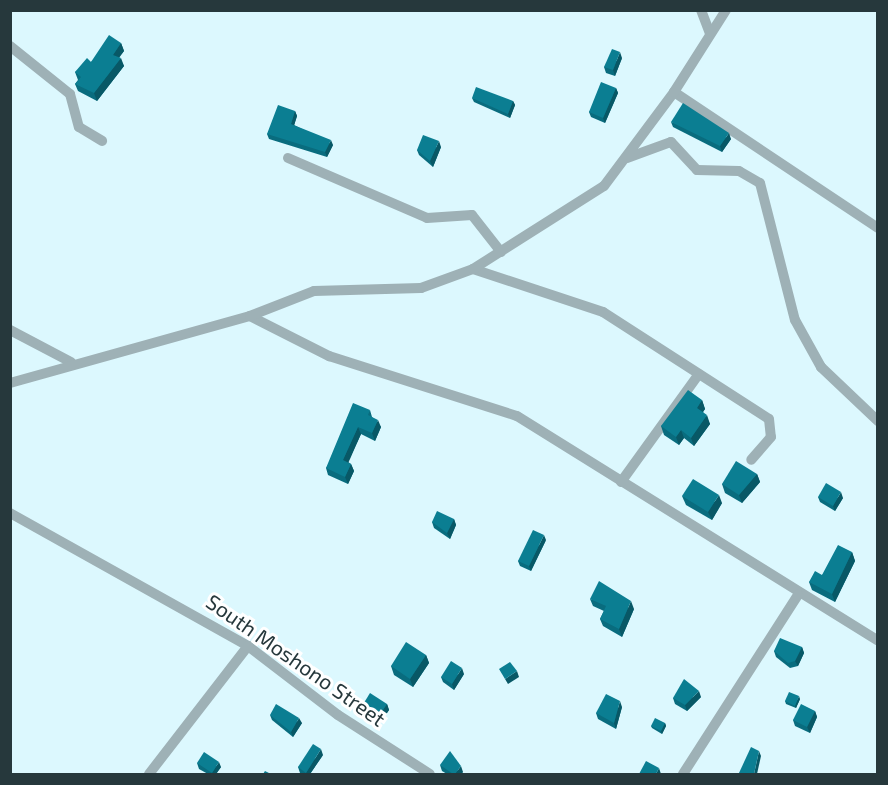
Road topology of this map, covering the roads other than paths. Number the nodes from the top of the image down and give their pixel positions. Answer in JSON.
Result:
{"nodes":[{"id":1,"x":702,"y":10,"type":"edge"},
{"id":2,"x":726,"y":10,"type":"edge"},
{"id":3,"x":710,"y":33,"type":"junction"},
{"id":4,"x":10,"y":46,"type":"edge"},
{"id":5,"x":675,"y":92,"type":"junction"},
{"id":6,"x":102,"y":141,"type":"dead end"},
{"id":7,"x":288,"y":158,"type":"dead end"},
{"id":8,"x":626,"y":158,"type":"junction"},
{"id":9,"x":878,"y":228,"type":"edge"},
{"id":10,"x":501,"y":252,"type":"junction"},
{"id":11,"x":474,"y":269,"type":"junction"},
{"id":12,"x":250,"y":316,"type":"junction"},
{"id":13,"x":10,"y":330,"type":"edge"},
{"id":14,"x":71,"y":362,"type":"junction"},
{"id":15,"x":699,"y":374,"type":"junction"},
{"id":16,"x":10,"y":383,"type":"edge"},
{"id":17,"x":878,"y":421,"type":"edge"},
{"id":18,"x":751,"y":460,"type":"dead end"},
{"id":19,"x":621,"y":482,"type":"junction"},
{"id":20,"x":10,"y":513,"type":"edge"},
{"id":21,"x":798,"y":595,"type":"junction"},
{"id":22,"x":878,"y":641,"type":"edge"},
{"id":23,"x":248,"y":646,"type":"junction"},
{"id":24,"x":149,"y":774,"type":"edge"},
{"id":25,"x":430,"y":774,"type":"edge"},
{"id":26,"x":683,"y":774,"type":"edge"}],
"edges":[{"from":1,"to":3,"type":"street"},
{"from":2,"to":3,"type":"street"},
{"from":3,"to":5,"type":"street"},
{"from":4,"to":6,"type":"street"},
{"from":5,"to":8,"type":"street"},
{"from":5,"to":9,"type":"street"},
{"from":7,"to":10,"type":"street"},
{"from":8,"to":10,"type":"street"},
{"from":8,"to":17,"type":"street"},
{"from":10,"to":11,"type":"street"},
{"from":11,"to":12,"type":"street"},
{"from":11,"to":15,"type":"street"},
{"from":12,"to":14,"type":"street"},
{"from":12,"to":19,"type":"street"},
{"from":13,"to":14,"type":"street"},
{"from":14,"to":16,"type":"street"},
{"from":15,"to":18,"type":"street"},
{"from":15,"to":19,"type":"street"},
{"from":19,"to":21,"type":"street"},
{"from":20,"to":23,"type":"street","name":"South Moshono Street"},
{"from":21,"to":22,"type":"street"},
{"from":21,"to":26,"type":"street"},
{"from":23,"to":24,"type":"street"},
{"from":23,"to":25,"type":"street","name":"South Moshono Street"}]}
